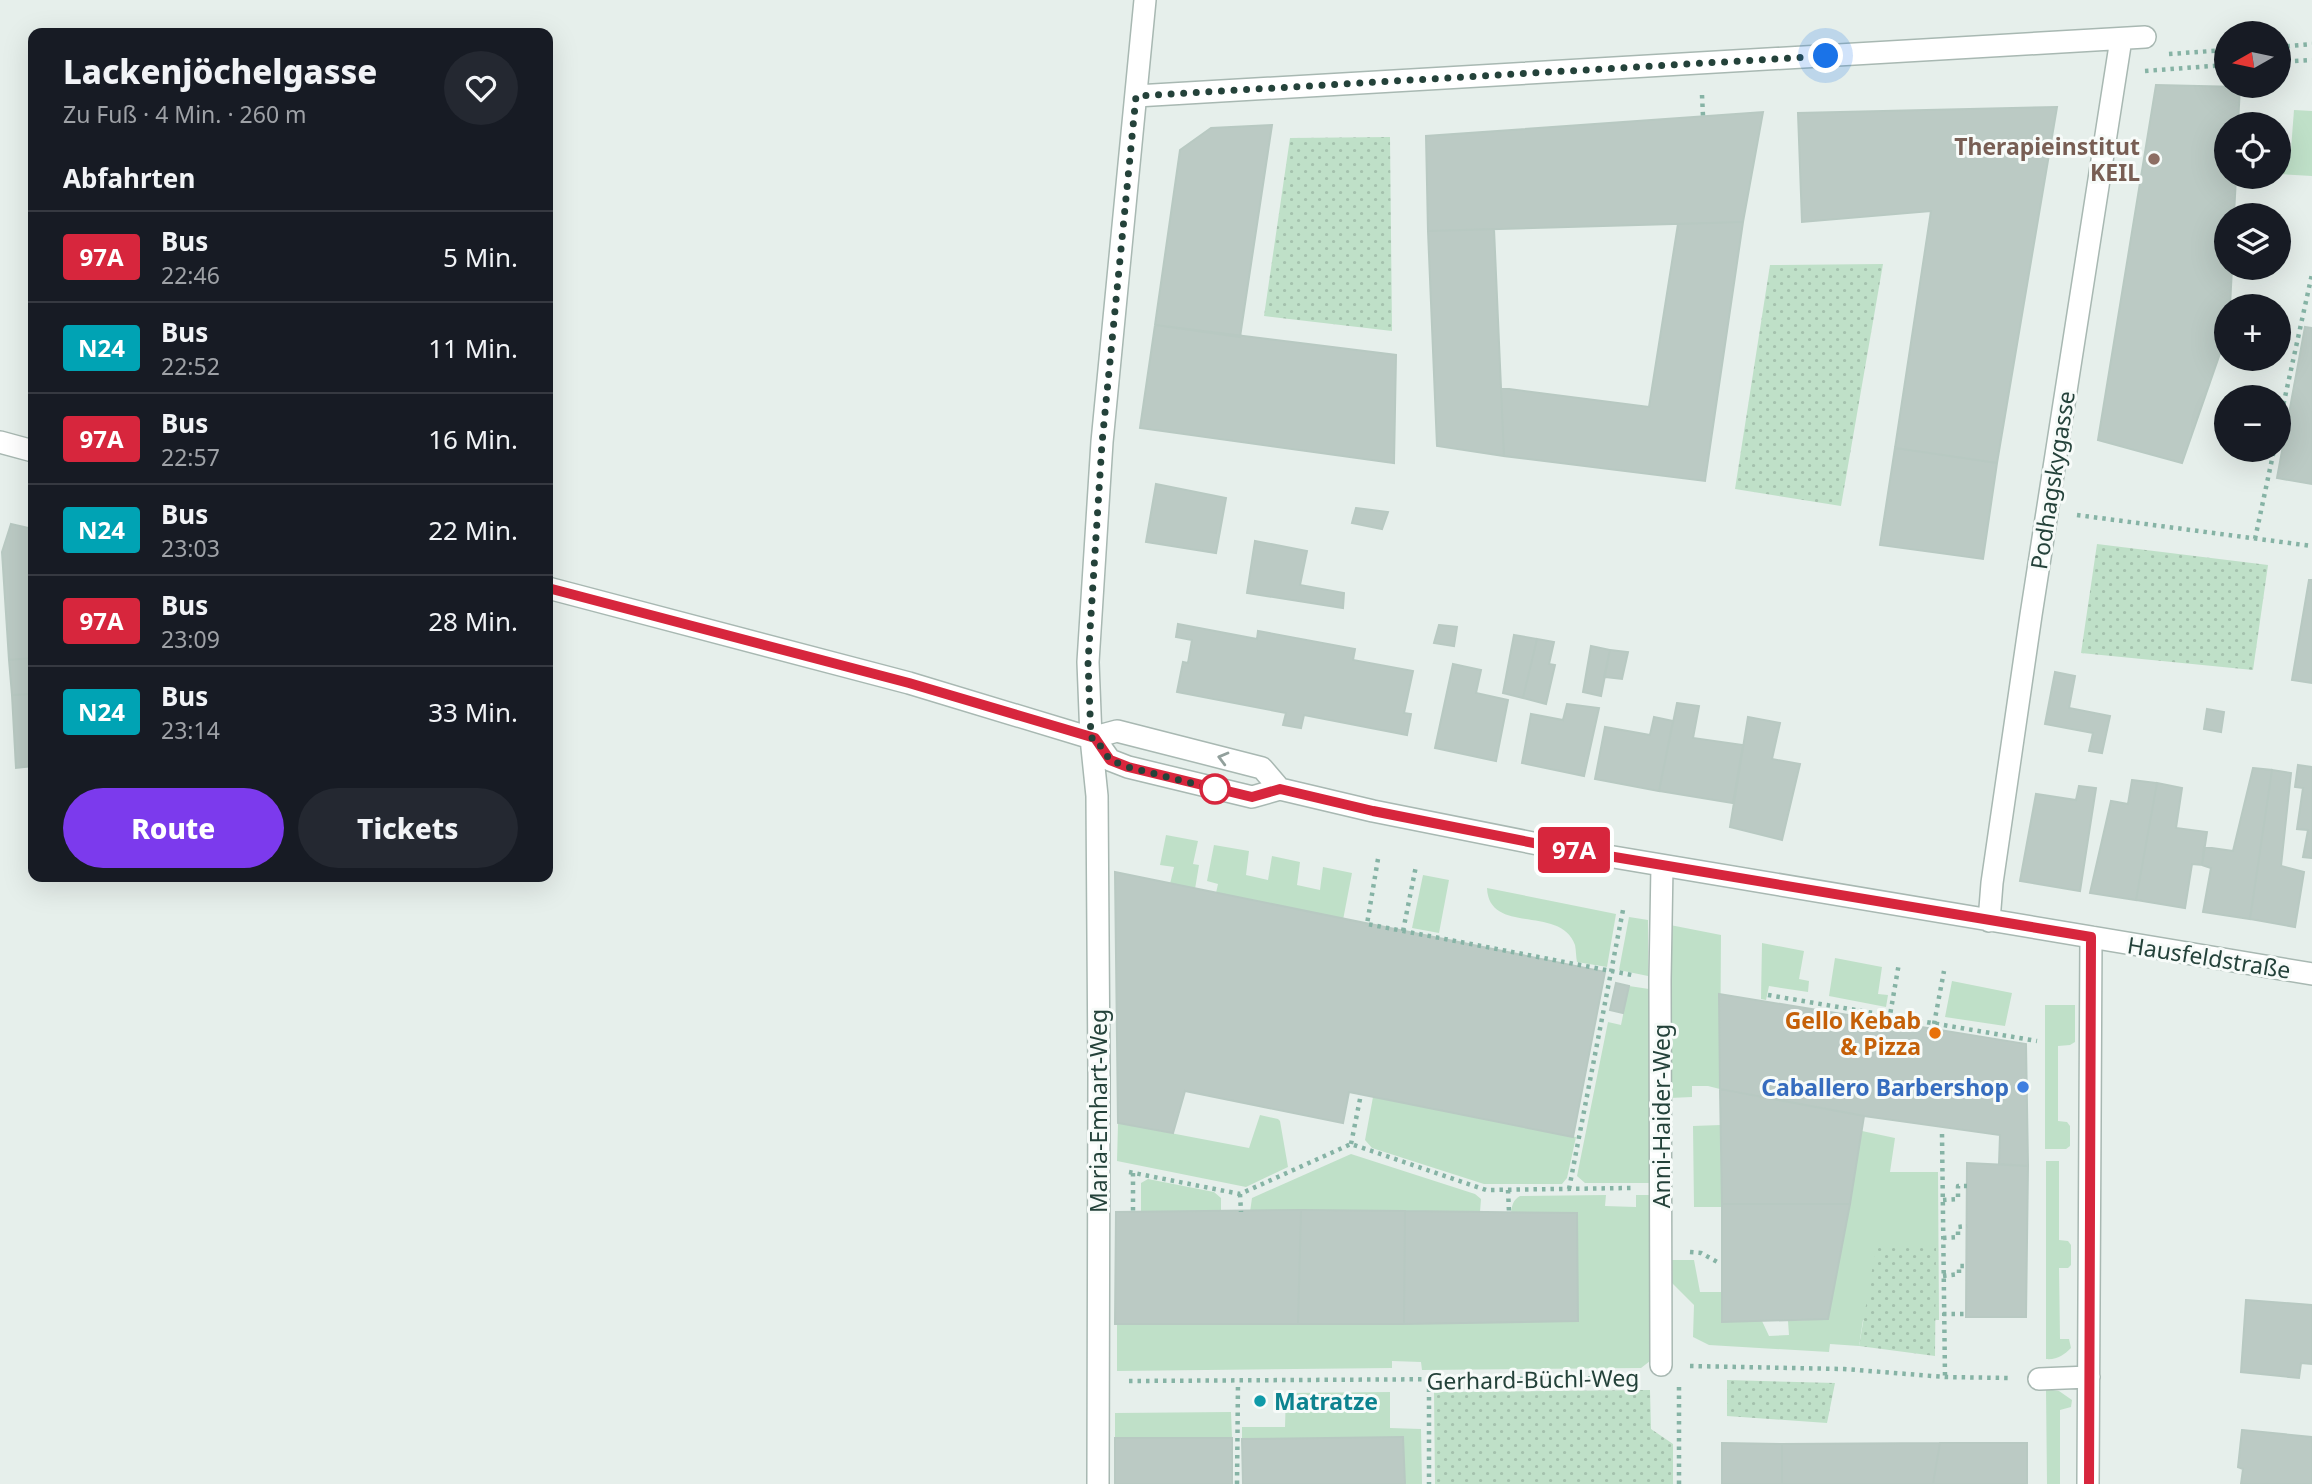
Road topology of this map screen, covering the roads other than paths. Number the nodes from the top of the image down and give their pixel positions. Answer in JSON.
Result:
{"nodes":[{"id":1,"x":1145,"y":0,"type":"edge"},
{"id":2,"x":2145,"y":37,"type":"dead end"},
{"id":3,"x":2121,"y":39,"type":"junction"},
{"id":4,"x":1136,"y":96,"type":"junction"},
{"id":5,"x":0,"y":442,"type":"edge"},
{"id":6,"x":28,"y":450,"type":"edge"},
{"id":7,"x":553,"y":588,"type":"edge"},
{"id":8,"x":1093,"y":738,"type":"junction"},
{"id":9,"x":1280,"y":789,"type":"junction"},
{"id":10,"x":1662,"y":866,"type":"junction"},
{"id":11,"x":1989,"y":921,"type":"junction"},
{"id":12,"x":2091,"y":937,"type":"junction"},
{"id":13,"x":2312,"y":974,"type":"edge"},
{"id":14,"x":1670,"y":1365,"type":"road end"},
{"id":15,"x":2089,"y":1377,"type":"junction"},
{"id":16,"x":2039,"y":1378,"type":"road end"},
{"id":17,"x":1098,"y":1484,"type":"edge"},
{"id":18,"x":2088,"y":1484,"type":"edge"}],
"edges":[{"from":1,"to":4,"type":"street","name":"Maria-Emhart-Weg"},
{"from":2,"to":3,"type":"street"},
{"from":3,"to":4,"type":"street"},
{"from":3,"to":11,"type":"street","name":"Podhagskygasse"},
{"from":4,"to":8,"type":"street","name":"Maria-Emhart-Weg"},
{"from":5,"to":6,"type":"street"},
{"from":7,"to":8,"type":"street","name":"Hausfeldstraße"},
{"from":9,"to":8,"type":"street","name":"Hausfeldstraße","one_way":true},
{"from":8,"to":9,"type":"street","name":"Hausfeldstraße"},
{"from":8,"to":17,"type":"street","name":"Maria-Emhart-Weg"},
{"from":9,"to":10,"type":"street","name":"Hausfeldstraße"},
{"from":10,"to":11,"type":"street","name":"Hausfeldstraße"},
{"from":10,"to":14,"type":"street","name":"Anni-Haider-Weg"},
{"from":11,"to":12,"type":"street","name":"Hausfeldstraße"},
{"from":12,"to":13,"type":"street","name":"Hausfeldstraße"},
{"from":12,"to":15,"type":"street"},
{"from":15,"to":16,"type":"street"},
{"from":15,"to":18,"type":"street"}]}
